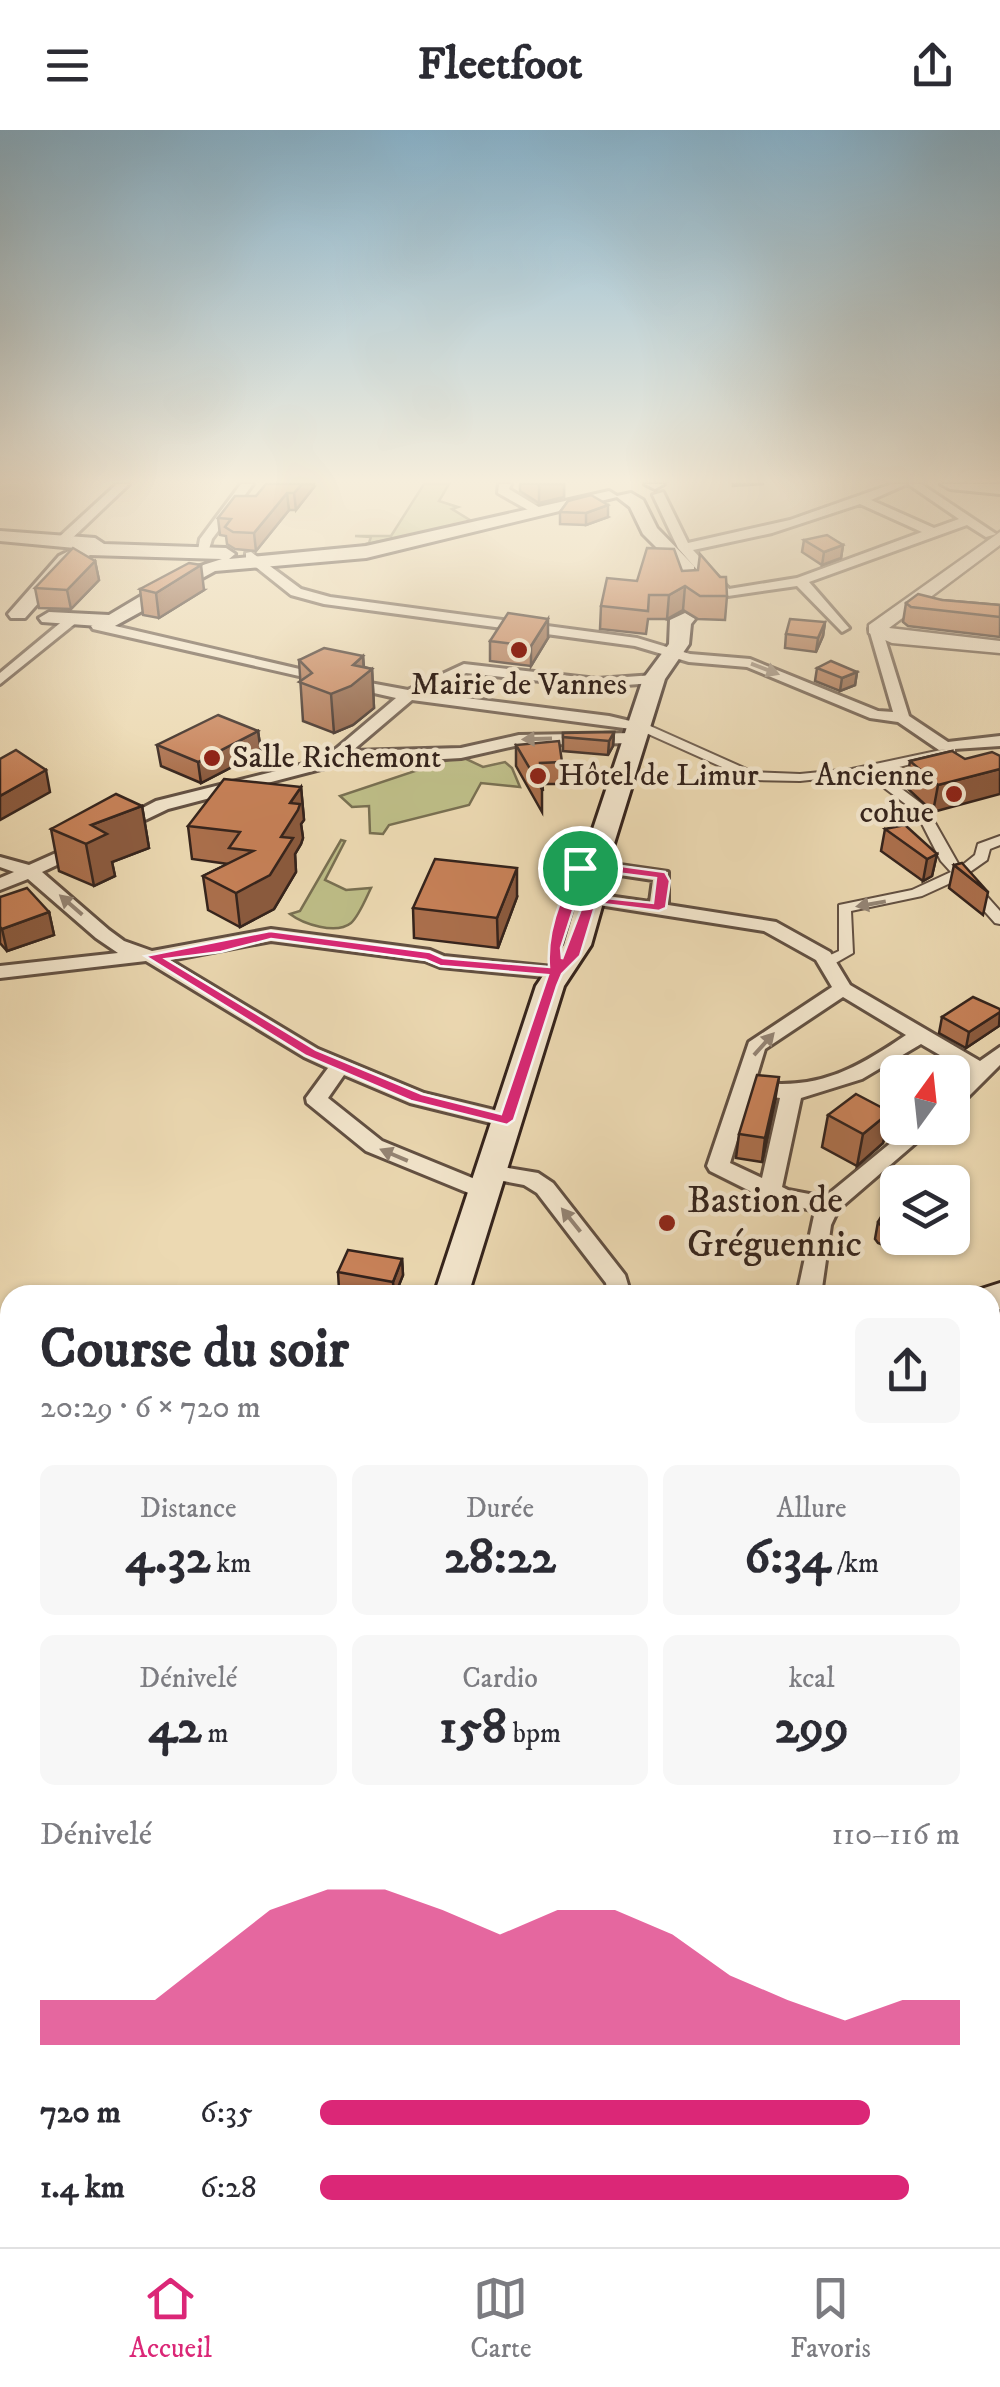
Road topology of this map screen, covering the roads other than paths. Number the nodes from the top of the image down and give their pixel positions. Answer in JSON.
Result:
{"nodes":[{"id":1,"x":35,"y":583,"type":"edge"},
{"id":2,"x":158,"y":583,"type":"edge"},
{"id":3,"x":284,"y":583,"type":"edge"},
{"id":4,"x":687,"y":583,"type":"edge"},
{"id":5,"x":712,"y":583,"type":"edge"},
{"id":6,"x":790,"y":583,"type":"edge"},
{"id":7,"x":802,"y":583,"type":"edge"},
{"id":8,"x":935,"y":583,"type":"edge"},
{"id":9,"x":687,"y":586,"type":"edge"},
{"id":10,"x":9,"y":612,"type":"edge"},
{"id":11,"x":49,"y":618,"type":"junction"},
{"id":12,"x":70,"y":622,"type":"junction"},
{"id":13,"x":106,"y":623,"type":"junction"},
{"id":14,"x":842,"y":628,"type":"dead end"},
{"id":15,"x":876,"y":629,"type":"junction"},
{"id":16,"x":679,"y":632,"type":"junction"},
{"id":17,"x":1000,"y":646,"type":"edge"},
{"id":18,"x":0,"y":680,"type":"edge"},
{"id":19,"x":651,"y":688,"type":"junction"},
{"id":20,"x":410,"y":694,"type":"junction"},
{"id":21,"x":902,"y":718,"type":"junction"},
{"id":22,"x":637,"y":732,"type":"junction"},
{"id":23,"x":1000,"y":740,"type":"edge"},
{"id":24,"x":948,"y":748,"type":"junction"},
{"id":25,"x":341,"y":754,"type":"junction"},
{"id":26,"x":970,"y":763,"type":"edge"},
{"id":27,"x":872,"y":773,"type":"junction"},
{"id":28,"x":110,"y":832,"type":"edge"},
{"id":29,"x":1000,"y":840,"type":"edge"},
{"id":30,"x":92,"y":841,"type":"edge"},
{"id":31,"x":599,"y":858,"type":"junction"},
{"id":32,"x":0,"y":862,"type":"edge"},
{"id":33,"x":32,"y":872,"type":"junction"},
{"id":34,"x":960,"y":875,"type":"junction"},
{"id":35,"x":0,"y":885,"type":"edge"},
{"id":36,"x":582,"y":897,"type":"junction"},
{"id":37,"x":659,"y":908,"type":"junction"},
{"id":38,"x":1000,"y":920,"type":"edge"},
{"id":39,"x":113,"y":941,"type":"junction"},
{"id":40,"x":146,"y":956,"type":"junction"},
{"id":41,"x":79,"y":962,"type":"junction"},
{"id":42,"x":827,"y":962,"type":"junction"},
{"id":43,"x":0,"y":972,"type":"edge"},
{"id":44,"x":556,"y":972,"type":"junction"},
{"id":45,"x":842,"y":989,"type":"junction"},
{"id":46,"x":914,"y":1031,"type":"junction"},
{"id":47,"x":1000,"y":1052,"type":"edge"},
{"id":48,"x":341,"y":1065,"type":"junction"},
{"id":49,"x":981,"y":1071,"type":"junction"},
{"id":50,"x":970,"y":1082,"type":"edge"},
{"id":51,"x":741,"y":1087,"type":"junction"},
{"id":52,"x":792,"y":1092,"type":"junction"},
{"id":53,"x":507,"y":1120,"type":"junction"},
{"id":54,"x":903,"y":1145,"type":"edge"},
{"id":55,"x":487,"y":1182,"type":"junction"},
{"id":56,"x":770,"y":1192,"type":"junction"},
{"id":57,"x":824,"y":1218,"type":"junction"},
{"id":58,"x":454,"y":1285,"type":"edge"},
{"id":59,"x":618,"y":1285,"type":"edge"},
{"id":60,"x":811,"y":1285,"type":"edge"}],
"edges":[{"from":1,"to":10,"type":"main road"},
{"from":2,"to":13,"type":"main road"},
{"from":3,"to":16,"type":"street"},
{"from":4,"to":9,"type":"main road"},
{"from":5,"to":6,"type":"street"},
{"from":7,"to":14,"type":"street"},
{"from":8,"to":15,"type":"street"},
{"from":10,"to":11,"type":"main road"},
{"from":11,"to":12,"type":"main road"},
{"from":11,"to":13,"type":"main road"},
{"from":12,"to":13,"type":"main road"},
{"from":12,"to":18,"type":"street"},
{"from":13,"to":20,"type":"street"},
{"from":15,"to":17,"type":"street"},
{"from":15,"to":21,"type":"street"},
{"from":16,"to":19,"type":"main road"},
{"from":16,"to":21,"type":"street","one_way":true},
{"from":19,"to":20,"type":"street"},
{"from":19,"to":22,"type":"main road"},
{"from":20,"to":22,"type":"street"},
{"from":20,"to":25,"type":"street"},
{"from":21,"to":24,"type":"street"},
{"from":22,"to":25,"type":"street","one_way":true},
{"from":22,"to":27,"type":"street"},
{"from":22,"to":31,"type":"main road"},
{"from":23,"to":24,"type":"street"},
{"from":24,"to":26,"type":"street"},
{"from":24,"to":27,"type":"street"},
{"from":25,"to":28,"type":"street"},
{"from":27,"to":34,"type":"street"},
{"from":29,"to":34,"type":"street"},
{"from":30,"to":33,"type":"street"},
{"from":31,"to":36,"type":"main road"},
{"from":31,"to":37,"type":"street"},
{"from":32,"to":33,"type":"street"},
{"from":33,"to":35,"type":"street"},
{"from":39,"to":33,"type":"street","one_way":true},
{"from":34,"to":38,"type":"street"},
{"from":34,"to":42,"type":"street","one_way":true},
{"from":36,"to":37,"type":"street"},
{"from":36,"to":44,"type":"main road"},
{"from":37,"to":42,"type":"street"},
{"from":39,"to":40,"type":"street"},
{"from":39,"to":41,"type":"street"},
{"from":40,"to":41,"type":"street"},
{"from":40,"to":44,"type":"street"},
{"from":40,"to":48,"type":"street"},
{"from":41,"to":43,"type":"street"},
{"from":42,"to":45,"type":"street"},
{"from":44,"to":53,"type":"main road"},
{"from":45,"to":46,"type":"street"},
{"from":51,"to":45,"type":"street","one_way":true},
{"from":46,"to":49,"type":"street"},
{"from":46,"to":52,"type":"street"},
{"from":47,"to":49,"type":"street"},
{"from":48,"to":53,"type":"street"},
{"from":55,"to":48,"type":"street","one_way":true},
{"from":49,"to":50,"type":"street"},
{"from":51,"to":52,"type":"street"},
{"from":51,"to":56,"type":"street"},
{"from":52,"to":56,"type":"street"},
{"from":53,"to":55,"type":"main road"},
{"from":54,"to":57,"type":"street"},
{"from":55,"to":58,"type":"main road"},
{"from":59,"to":55,"type":"street","one_way":true},
{"from":56,"to":57,"type":"street"},
{"from":57,"to":60,"type":"street"}]}
